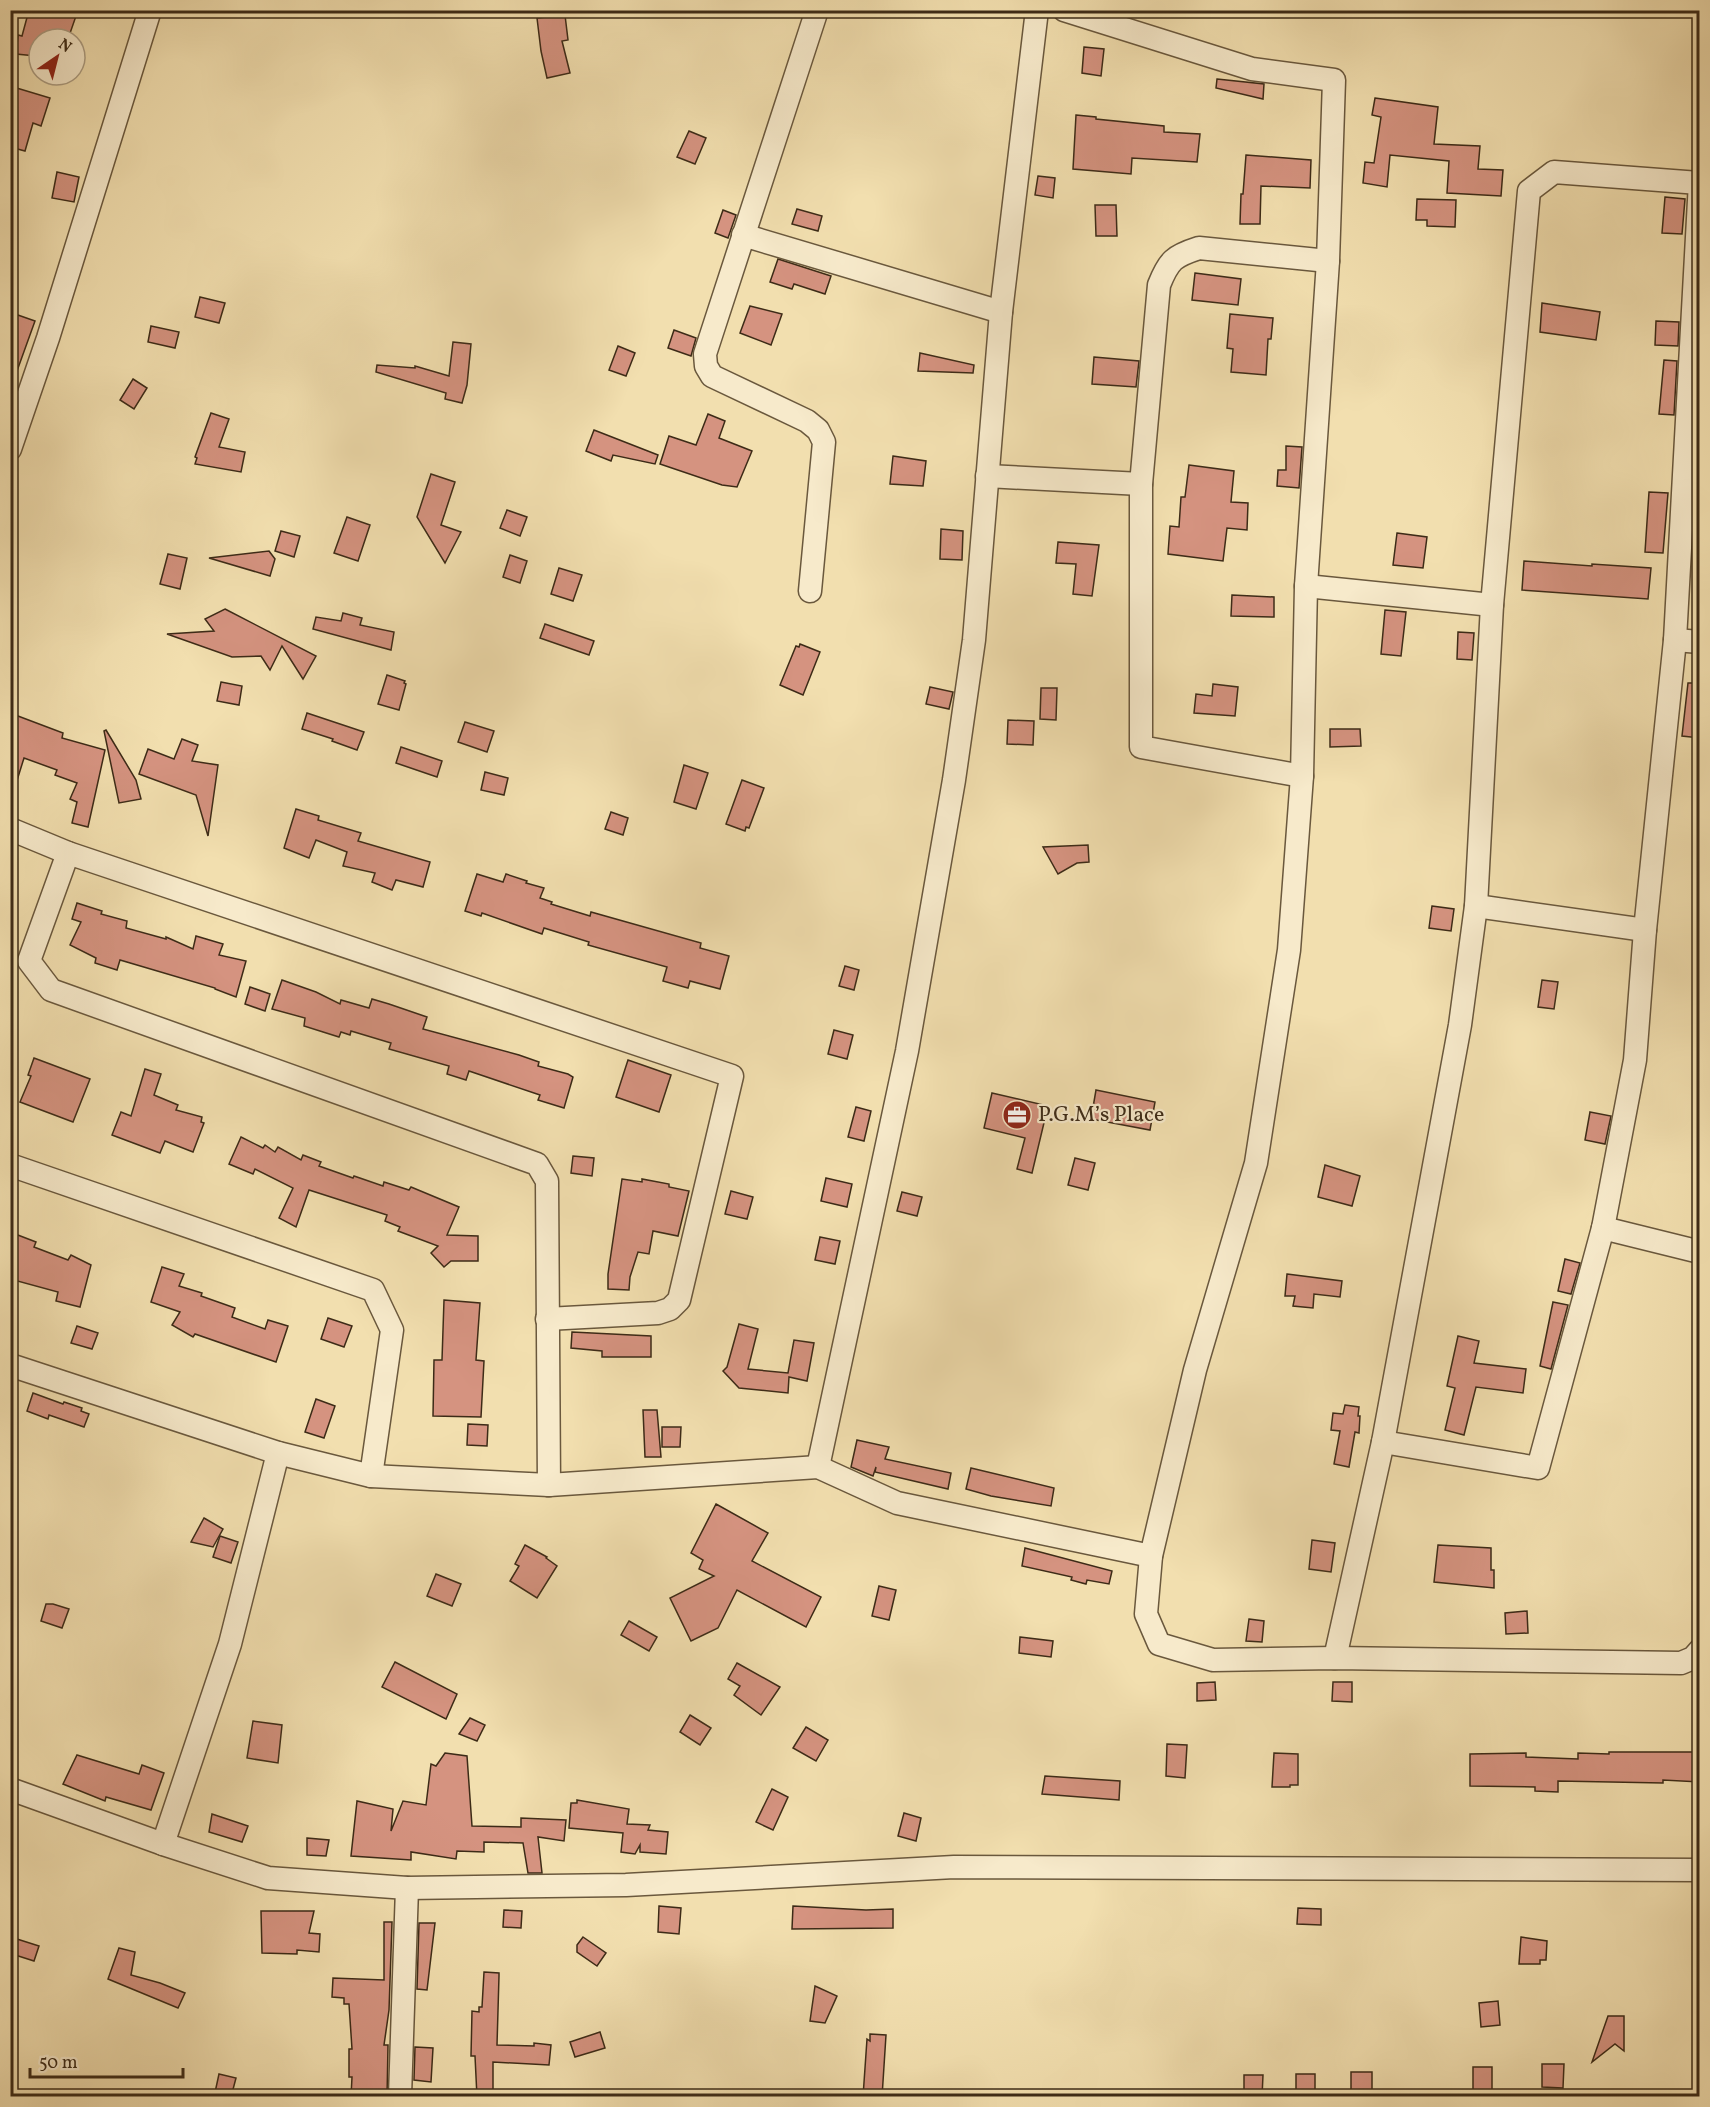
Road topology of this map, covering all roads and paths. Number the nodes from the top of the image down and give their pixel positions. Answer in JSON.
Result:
{"nodes":[{"id":1,"x":150,"y":10,"type":"edge"},
{"id":2,"x":817,"y":10,"type":"edge"},
{"id":3,"x":1037,"y":10,"type":"edge"},
{"id":4,"x":1064,"y":10,"type":"edge"},
{"id":5,"x":1699,"y":182,"type":"edge"},
{"id":6,"x":743,"y":235,"type":"junction"},
{"id":7,"x":1328,"y":261,"type":"junction"},
{"id":8,"x":1001,"y":312,"type":"junction"},
{"id":9,"x":10,"y":449,"type":"edge"},
{"id":10,"x":987,"y":476,"type":"junction"},
{"id":11,"x":1141,"y":484,"type":"junction"},
{"id":12,"x":1306,"y":586,"type":"junction"},
{"id":13,"x":810,"y":591,"type":"dead end"},
{"id":14,"x":1492,"y":605,"type":"junction"},
{"id":15,"x":1675,"y":640,"type":"junction"},
{"id":16,"x":1700,"y":642,"type":"edge"},
{"id":17,"x":1302,"y":776,"type":"junction"},
{"id":18,"x":10,"y":829,"type":"edge"},
{"id":19,"x":68,"y":853,"type":"junction"},
{"id":20,"x":1476,"y":906,"type":"junction"},
{"id":21,"x":1645,"y":930,"type":"junction"},
{"id":22,"x":10,"y":1165,"type":"edge"},
{"id":23,"x":1603,"y":1228,"type":"junction"},
{"id":24,"x":1700,"y":1252,"type":"edge"},
{"id":25,"x":547,"y":1319,"type":"junction"},
{"id":26,"x":10,"y":1365,"type":"edge"},
{"id":27,"x":1383,"y":1442,"type":"junction"},
{"id":28,"x":278,"y":1453,"type":"junction"},
{"id":29,"x":818,"y":1467,"type":"junction"},
{"id":30,"x":371,"y":1476,"type":"junction"},
{"id":31,"x":549,"y":1485,"type":"junction"},
{"id":32,"x":1151,"y":1557,"type":"junction"},
{"id":33,"x":1700,"y":1650,"type":"edge"},
{"id":34,"x":1335,"y":1658,"type":"junction"},
{"id":35,"x":10,"y":1789,"type":"edge"},
{"id":36,"x":163,"y":1844,"type":"junction"},
{"id":37,"x":1700,"y":1869,"type":"edge"},
{"id":38,"x":407,"y":1888,"type":"junction"},
{"id":39,"x":400,"y":2097,"type":"edge"}],
"edges":[{"from":1,"to":9,"type":"street"},
{"from":2,"to":6,"type":"street"},
{"from":3,"to":8,"type":"street"},
{"from":4,"to":7,"type":"street"},
{"from":5,"to":14,"type":"street"},
{"from":5,"to":15,"type":"street"},
{"from":6,"to":8,"type":"street"},
{"from":6,"to":13,"type":"street"},
{"from":7,"to":11,"type":"street"},
{"from":7,"to":12,"type":"street"},
{"from":8,"to":10,"type":"street"},
{"from":10,"to":11,"type":"street"},
{"from":10,"to":29,"type":"street"},
{"from":11,"to":17,"type":"street"},
{"from":12,"to":14,"type":"street"},
{"from":12,"to":17,"type":"street"},
{"from":14,"to":20,"type":"street"},
{"from":15,"to":16,"type":"street"},
{"from":15,"to":21,"type":"street"},
{"from":17,"to":32,"type":"street"},
{"from":18,"to":19,"type":"street"},
{"from":19,"to":25,"type":"street"},
{"from":19,"to":25,"type":"street"},
{"from":20,"to":21,"type":"street"},
{"from":20,"to":27,"type":"street"},
{"from":21,"to":23,"type":"street"},
{"from":22,"to":30,"type":"street"},
{"from":23,"to":24,"type":"street"},
{"from":23,"to":27,"type":"street"},
{"from":25,"to":31,"type":"street"},
{"from":26,"to":28,"type":"street"},
{"from":27,"to":34,"type":"street"},
{"from":28,"to":30,"type":"street"},
{"from":28,"to":36,"type":"street"},
{"from":29,"to":31,"type":"street"},
{"from":29,"to":32,"type":"street"},
{"from":30,"to":31,"type":"street"},
{"from":32,"to":34,"type":"street"},
{"from":33,"to":34,"type":"street"},
{"from":35,"to":36,"type":"street"},
{"from":36,"to":38,"type":"street"},
{"from":37,"to":38,"type":"street"},
{"from":38,"to":39,"type":"street"}]}
